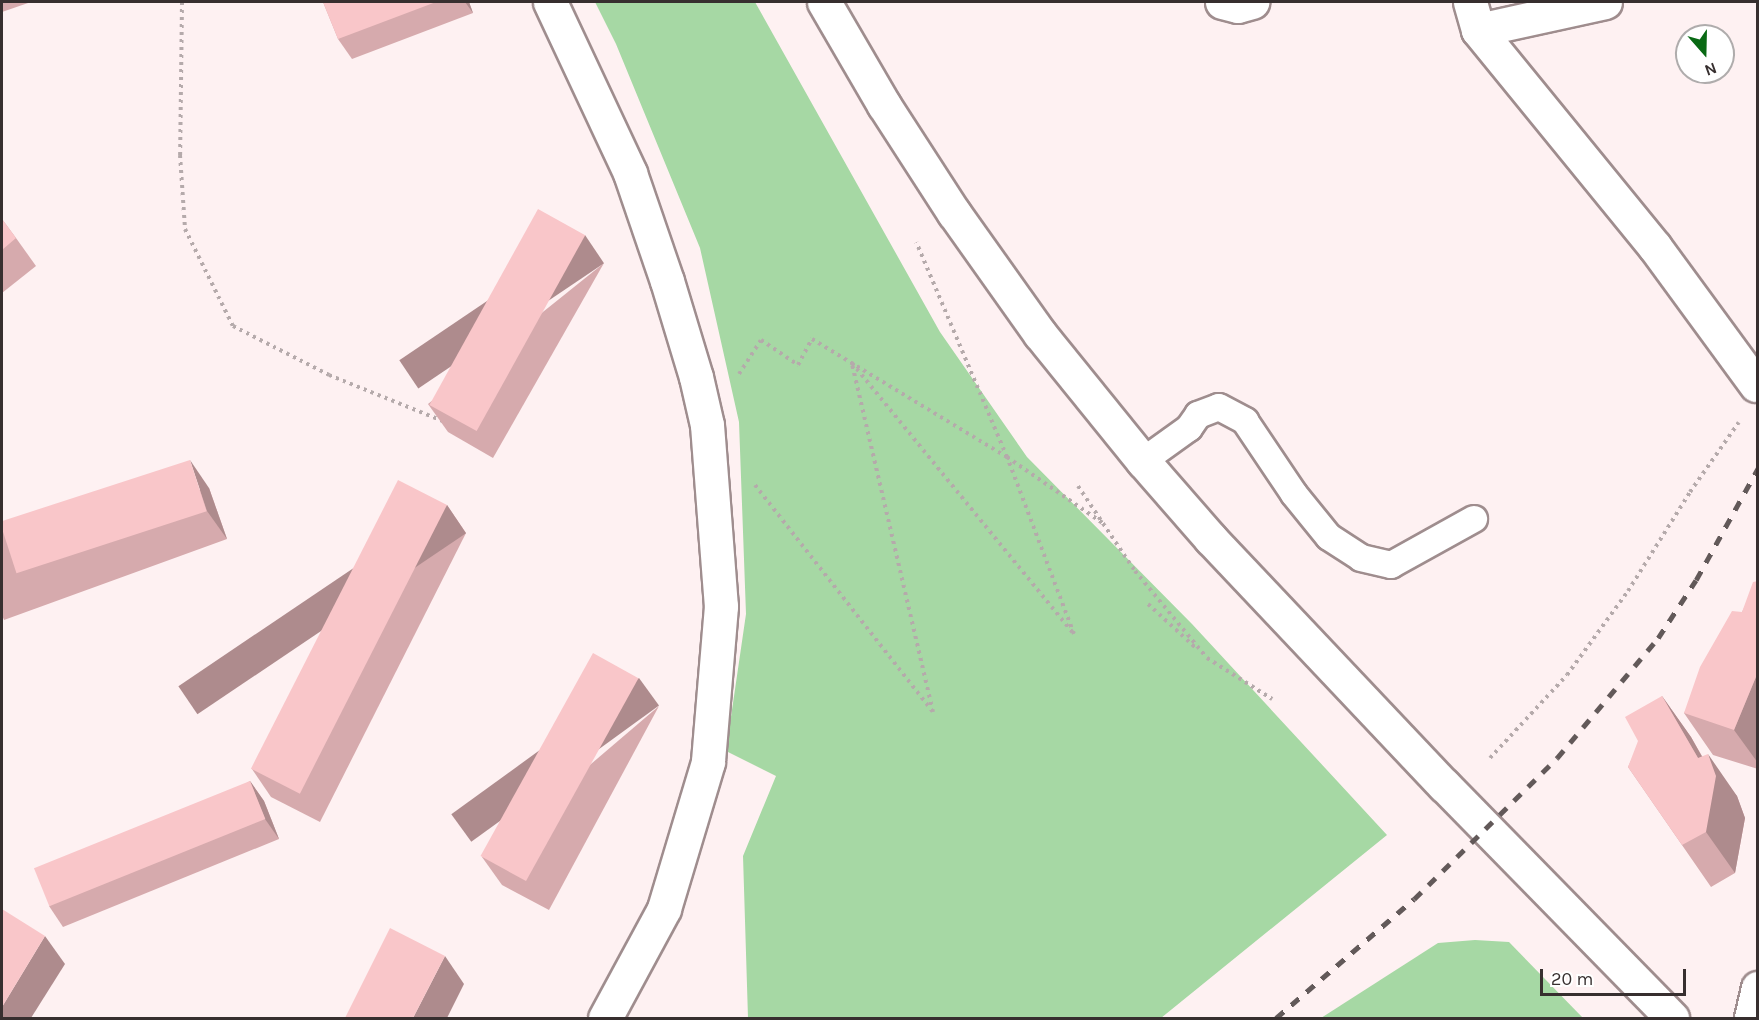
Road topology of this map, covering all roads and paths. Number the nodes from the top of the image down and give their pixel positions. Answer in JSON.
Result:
{"nodes":[{"id":1,"x":182,"y":2,"type":"edge"},
{"id":2,"x":550,"y":2,"type":"edge"},
{"id":3,"x":824,"y":2,"type":"edge"},
{"id":4,"x":1222,"y":2,"type":"edge"},
{"id":5,"x":1252,"y":2,"type":"edge"},
{"id":6,"x":1605,"y":2,"type":"edge"},
{"id":7,"x":1474,"y":16,"type":"edge"},
{"id":8,"x":916,"y":242,"type":"dead end"},
{"id":9,"x":852,"y":363,"type":"junction"},
{"id":10,"x":1756,"y":385,"type":"edge"},
{"id":11,"x":444,"y":422,"type":"edge"},
{"id":12,"x":707,"y":425,"type":"junction"},
{"id":13,"x":1007,"y":457,"type":"junction"},
{"id":14,"x":1143,"y":461,"type":"junction"},
{"id":15,"x":751,"y":480,"type":"dead end"},
{"id":16,"x":1078,"y":486,"type":"dead end"},
{"id":17,"x":1474,"y":519,"type":"dead end"},
{"id":18,"x":1104,"y":524,"type":"junction"},
{"id":19,"x":1149,"y":604,"type":"dead end"},
{"id":20,"x":1207,"y":658,"type":"junction"},
{"id":21,"x":1272,"y":699,"type":"dead end"},
{"id":22,"x":1490,"y":758,"type":"dead end"},
{"id":23,"x":1758,"y":988,"type":"edge"},
{"id":24,"x":605,"y":1018,"type":"edge"},
{"id":25,"x":1672,"y":1018,"type":"edge"},
{"id":26,"x":1751,"y":1018,"type":"edge"}],
"edges":[{"from":1,"to":11,"type":"path"},
{"from":2,"to":12,"type":"street"},
{"from":3,"to":14,"type":"street"},
{"from":4,"to":5,"type":"street"},
{"from":6,"to":7,"type":"street"},
{"from":7,"to":10,"type":"street"},
{"from":8,"to":13,"type":"path"},
{"from":9,"to":12,"type":"path"},
{"from":9,"to":13,"type":"path"},
{"from":9,"to":13,"type":"path"},
{"from":9,"to":15,"type":"path"},
{"from":10,"to":22,"type":"path"},
{"from":12,"to":24,"type":"street"},
{"from":13,"to":18,"type":"path"},
{"from":14,"to":17,"type":"lane"},
{"from":14,"to":25,"type":"street"},
{"from":16,"to":18,"type":"path"},
{"from":18,"to":20,"type":"path"},
{"from":19,"to":20,"type":"path"},
{"from":20,"to":21,"type":"path"},
{"from":23,"to":26,"type":"street"}]}
